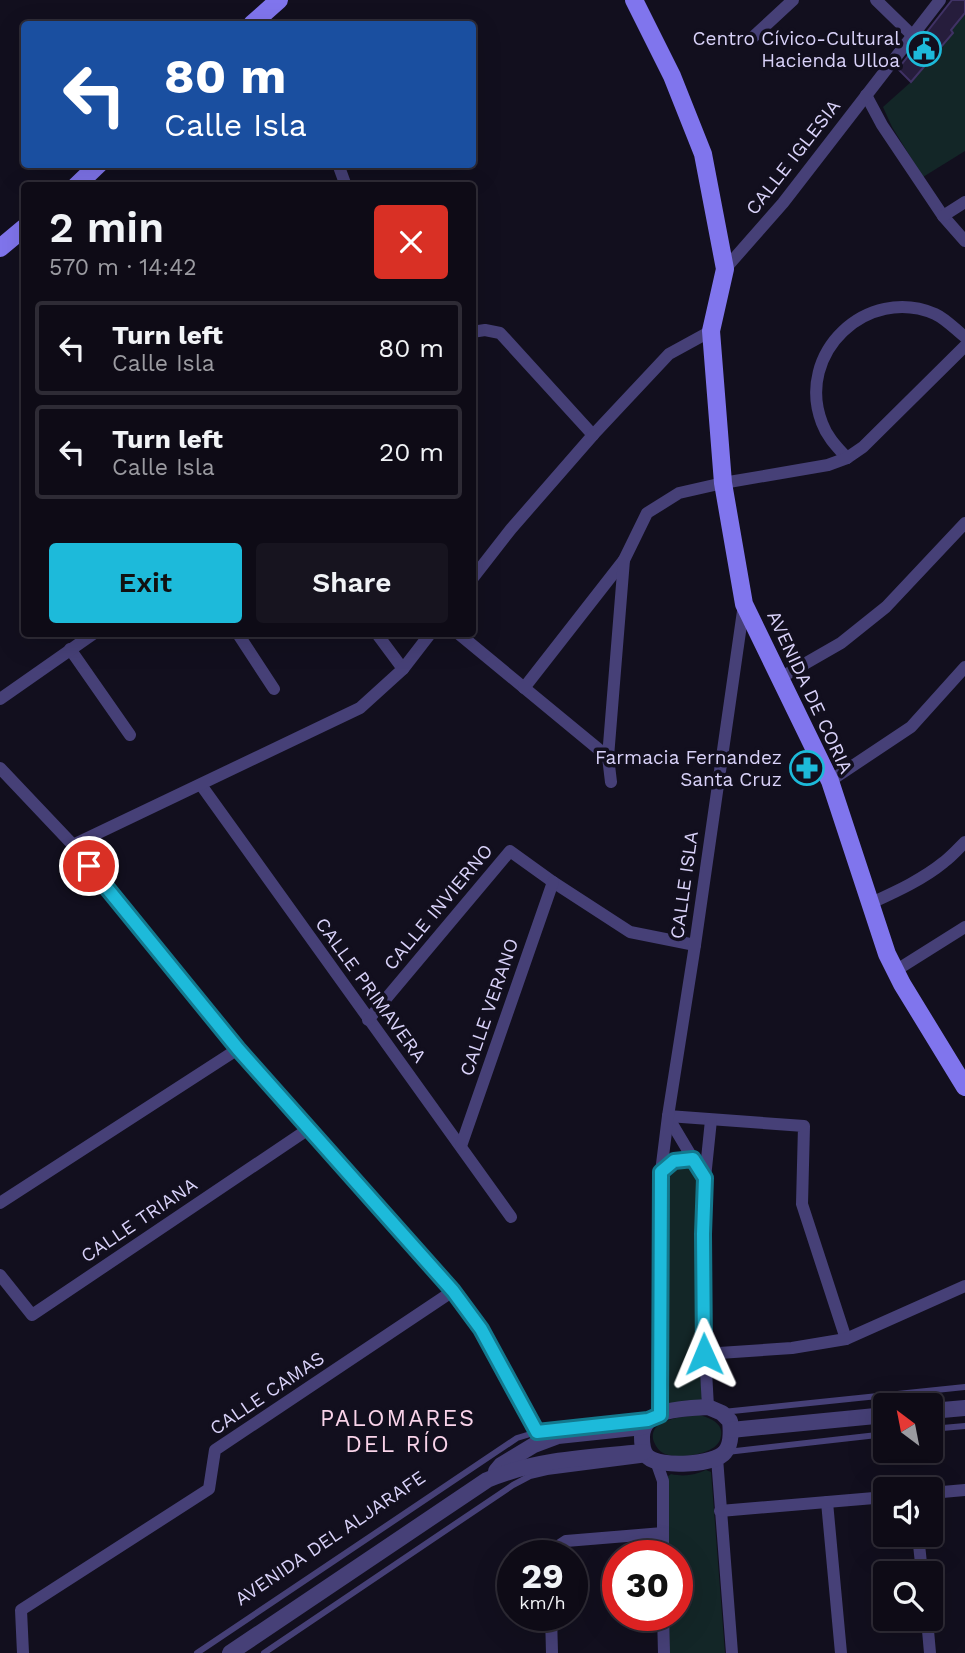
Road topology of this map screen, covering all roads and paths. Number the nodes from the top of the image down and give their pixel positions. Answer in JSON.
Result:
{"nodes":[{"id":1,"x":279,"y":0,"type":"edge"},
{"id":2,"x":634,"y":0,"type":"edge"},
{"id":3,"x":793,"y":0,"type":"edge"},
{"id":4,"x":876,"y":0,"type":"edge"},
{"id":5,"x":940,"y":0,"type":"edge"},
{"id":6,"x":255,"y":21,"type":"edge"},
{"id":7,"x":912,"y":35,"type":"junction"},
{"id":8,"x":752,"y":38,"type":"dead end"},
{"id":9,"x":866,"y":95,"type":"junction"},
{"id":10,"x":95,"y":168,"type":"edge"},
{"id":11,"x":82,"y":182,"type":"edge"},
{"id":12,"x":965,"y":202,"type":"edge"},
{"id":13,"x":943,"y":216,"type":"junction"},
{"id":14,"x":21,"y":230,"type":"edge"},
{"id":15,"x":965,"y":241,"type":"edge"},
{"id":16,"x":0,"y":248,"type":"edge"},
{"id":17,"x":725,"y":269,"type":"junction"},
{"id":18,"x":476,"y":331,"type":"edge"},
{"id":19,"x":711,"y":331,"type":"junction"},
{"id":20,"x":965,"y":337,"type":"edge"},
{"id":21,"x":965,"y":346,"type":"edge"},
{"id":22,"x":593,"y":435,"type":"junction"},
{"id":23,"x":847,"y":458,"type":"junction"},
{"id":24,"x":723,"y":483,"type":"junction"},
{"id":25,"x":965,"y":523,"type":"edge"},
{"id":26,"x":624,"y":560,"type":"junction"},
{"id":27,"x":476,"y":574,"type":"edge"},
{"id":28,"x":744,"y":604,"type":"junction"},
{"id":29,"x":88,"y":637,"type":"edge"},
{"id":30,"x":239,"y":637,"type":"edge"},
{"id":31,"x":379,"y":637,"type":"edge"},
{"id":32,"x":428,"y":637,"type":"edge"},
{"id":33,"x":463,"y":637,"type":"edge"},
{"id":34,"x":70,"y":649,"type":"junction"},
{"id":35,"x":965,"y":667,"type":"edge"},
{"id":36,"x":403,"y":669,"type":"junction"},
{"id":37,"x":780,"y":678,"type":"junction"},
{"id":38,"x":524,"y":688,"type":"junction"},
{"id":39,"x":274,"y":689,"type":"dead end"},
{"id":40,"x":0,"y":699,"type":"edge"},
{"id":41,"x":130,"y":735,"type":"dead end"},
{"id":42,"x":608,"y":757,"type":"junction"},
{"id":43,"x":0,"y":768,"type":"edge"},
{"id":44,"x":830,"y":780,"type":"junction"},
{"id":45,"x":611,"y":782,"type":"dead end"},
{"id":46,"x":201,"y":785,"type":"junction"},
{"id":47,"x":965,"y":842,"type":"edge"},
{"id":48,"x":73,"y":845,"type":"junction"},
{"id":49,"x":553,"y":881,"type":"junction"},
{"id":50,"x":869,"y":904,"type":"junction"},
{"id":51,"x":965,"y":926,"type":"edge"},
{"id":52,"x":695,"y":945,"type":"junction"},
{"id":53,"x":895,"y":971,"type":"junction"},
{"id":54,"x":368,"y":1020,"type":"junction"},
{"id":55,"x":238,"y":1049,"type":"junction"},
{"id":56,"x":962,"y":1076,"type":"edge"},
{"id":57,"x":668,"y":1116,"type":"junction"},
{"id":58,"x":711,"y":1119,"type":"junction"},
{"id":59,"x":310,"y":1128,"type":"junction"},
{"id":60,"x":461,"y":1146,"type":"junction"},
{"id":61,"x":693,"y":1159,"type":"junction"},
{"id":62,"x":661,"y":1172,"type":"junction"},
{"id":63,"x":705,"y":1178,"type":"junction"},
{"id":64,"x":0,"y":1203,"type":"edge"},
{"id":65,"x":511,"y":1217,"type":"dead end"},
{"id":66,"x":0,"y":1275,"type":"edge"},
{"id":67,"x":965,"y":1286,"type":"edge"},
{"id":68,"x":453,"y":1291,"type":"junction"},
{"id":69,"x":846,"y":1339,"type":"junction"},
{"id":70,"x":704,"y":1354,"type":"junction"},
{"id":71,"x":965,"y":1387,"type":"edge"},
{"id":72,"x":965,"y":1408,"type":"edge"},
{"id":73,"x":715,"y":1410,"type":"junction"},
{"id":74,"x":943,"y":1410,"type":"edge"},
{"id":75,"x":873,"y":1416,"type":"edge"},
{"id":76,"x":650,"y":1421,"type":"junction"},
{"id":77,"x":965,"y":1426,"type":"edge"},
{"id":78,"x":943,"y":1428,"type":"edge"},
{"id":79,"x":731,"y":1430,"type":"junction"},
{"id":80,"x":537,"y":1432,"type":"junction"},
{"id":81,"x":873,"y":1436,"type":"edge"},
{"id":82,"x":721,"y":1455,"type":"junction"},
{"id":83,"x":650,"y":1458,"type":"junction"},
{"id":84,"x":487,"y":1480,"type":"junction"},
{"id":85,"x":965,"y":1490,"type":"edge"},
{"id":86,"x":943,"y":1492,"type":"edge"},
{"id":87,"x":873,"y":1498,"type":"edge"},
{"id":88,"x":827,"y":1502,"type":"junction"},
{"id":89,"x":720,"y":1511,"type":"junction"},
{"id":90,"x":663,"y":1534,"type":"junction"},
{"id":91,"x":580,"y":1540,"type":"edge"},
{"id":92,"x":663,"y":1540,"type":"edge"},
{"id":93,"x":551,"y":1631,"type":"edge"},
{"id":94,"x":663,"y":1631,"type":"edge"},
{"id":95,"x":928,"y":1631,"type":"edge"},
{"id":96,"x":23,"y":1653,"type":"edge"},
{"id":97,"x":197,"y":1653,"type":"edge"},
{"id":98,"x":230,"y":1653,"type":"edge"},
{"id":99,"x":264,"y":1653,"type":"edge"},
{"id":100,"x":552,"y":1653,"type":"edge"},
{"id":101,"x":664,"y":1653,"type":"edge"},
{"id":102,"x":732,"y":1653,"type":"edge"},
{"id":103,"x":841,"y":1653,"type":"edge"},
{"id":104,"x":930,"y":1653,"type":"edge"}],
"edges":[{"from":1,"to":6,"type":"main road"},
{"from":2,"to":17,"type":"main road"},
{"from":3,"to":8,"type":"street"},
{"from":4,"to":7,"type":"street"},
{"from":5,"to":7,"type":"street","name":"CALLE IGLESIA"},
{"from":7,"to":9,"type":"street","name":"CALLE IGLESIA"},
{"from":9,"to":13,"type":"street"},
{"from":9,"to":17,"type":"street","name":"CALLE IGLESIA"},
{"from":10,"to":11,"type":"main road"},
{"from":12,"to":13,"type":"street"},
{"from":13,"to":15,"type":"street"},
{"from":14,"to":16,"type":"main road"},
{"from":17,"to":19,"type":"main road","name":"AVENIDA DE CORIA"},
{"from":18,"to":22,"type":"street"},
{"from":19,"to":22,"type":"street"},
{"from":19,"to":24,"type":"main road","name":"AVENIDA DE CORIA"},
{"from":20,"to":23,"type":"street"},
{"from":21,"to":23,"type":"street"},
{"from":22,"to":27,"type":"street"},
{"from":23,"to":24,"type":"street"},
{"from":24,"to":26,"type":"street"},
{"from":24,"to":28,"type":"main road","name":"AVENIDA DE CORIA"},
{"from":25,"to":37,"type":"street"},
{"from":26,"to":38,"type":"street"},
{"from":26,"to":42,"type":"street"},
{"from":28,"to":37,"type":"main road","name":"AVENIDA DE CORIA"},
{"from":28,"to":52,"type":"street","name":"CALLE ISLA"},
{"from":29,"to":34,"type":"street"},
{"from":30,"to":39,"type":"street"},
{"from":31,"to":36,"type":"street"},
{"from":32,"to":36,"type":"street"},
{"from":33,"to":38,"type":"street"},
{"from":34,"to":40,"type":"street"},
{"from":34,"to":41,"type":"street"},
{"from":35,"to":44,"type":"street"},
{"from":36,"to":46,"type":"street"},
{"from":37,"to":44,"type":"main road","name":"AVENIDA DE CORIA"},
{"from":38,"to":42,"type":"street"},
{"from":42,"to":45,"type":"street"},
{"from":43,"to":48,"type":"street"},
{"from":44,"to":50,"type":"main road","name":"AVENIDA DE CORIA"},
{"from":46,"to":48,"type":"street"},
{"from":46,"to":54,"type":"street","name":"CALLE PRIMAVERA"},
{"from":47,"to":50,"type":"street"},
{"from":48,"to":55,"type":"street"},
{"from":49,"to":52,"type":"street"},
{"from":49,"to":54,"type":"street","name":"CALLE INVIERNO"},
{"from":49,"to":60,"type":"street","name":"CALLE VERANO"},
{"from":50,"to":53,"type":"main road","name":"AVENIDA DE CORIA"},
{"from":51,"to":53,"type":"street"},
{"from":52,"to":57,"type":"street","name":"CALLE ISLA"},
{"from":53,"to":56,"type":"main road","name":"AVENIDA DE CORIA"},
{"from":54,"to":60,"type":"street","name":"CALLE PRIMAVERA"},
{"from":55,"to":59,"type":"street"},
{"from":55,"to":64,"type":"street"},
{"from":57,"to":58,"type":"street"},
{"from":57,"to":61,"type":"street"},
{"from":57,"to":62,"type":"street","name":"CALLE ISLA"},
{"from":58,"to":63,"type":"street"},
{"from":58,"to":69,"type":"street"},
{"from":59,"to":66,"type":"street","name":"CALLE TRIANA"},
{"from":59,"to":68,"type":"street"},
{"from":60,"to":65,"type":"street","name":"CALLE PRIMAVERA"},
{"from":61,"to":62,"type":"street"},
{"from":61,"to":63,"type":"street"},
{"from":62,"to":76,"type":"street","name":"CALLE ISLA"},
{"from":63,"to":70,"type":"street"},
{"from":67,"to":69,"type":"street"},
{"from":68,"to":80,"type":"street"},
{"from":68,"to":96,"type":"street","name":"CALLE CAMAS"},
{"from":69,"to":70,"type":"street"},
{"from":70,"to":73,"type":"street"},
{"from":71,"to":73,"type":"lane","name":"AVENIDA DEL ALJARAFE"},
{"from":72,"to":74,"type":"street"},
{"from":73,"to":76,"type":"street","name":"AVENIDA DEL ALJARAFE"},
{"from":73,"to":79,"type":"street"},
{"from":75,"to":79,"type":"street"},
{"from":76,"to":80,"type":"lane","name":"AVENIDA DEL ALJARAFE"},
{"from":76,"to":83,"type":"street"},
{"from":76,"to":84,"type":"street","name":"AVENIDA DEL ALJARAFE"},
{"from":77,"to":78,"type":"lane"},
{"from":79,"to":82,"type":"street"},
{"from":80,"to":97,"type":"lane","name":"AVENIDA DEL ALJARAFE"},
{"from":81,"to":82,"type":"lane","name":"AVENIDA DEL ALJARAFE"},
{"from":82,"to":83,"type":"street","name":"AVENIDA DEL ALJARAFE"},
{"from":82,"to":89,"type":"street"},
{"from":83,"to":84,"type":"street","name":"AVENIDA DEL ALJARAFE"},
{"from":83,"to":90,"type":"street"},
{"from":83,"to":99,"type":"lane","name":"AVENIDA DEL ALJARAFE"},
{"from":84,"to":98,"type":"street","name":"AVENIDA DEL ALJARAFE"},
{"from":85,"to":86,"type":"street"},
{"from":87,"to":88,"type":"street"},
{"from":88,"to":89,"type":"street"},
{"from":88,"to":103,"type":"street"},
{"from":89,"to":102,"type":"street"},
{"from":90,"to":91,"type":"street"},
{"from":90,"to":92,"type":"street"},
{"from":93,"to":100,"type":"street"},
{"from":94,"to":101,"type":"street"},
{"from":95,"to":104,"type":"street"}]}
